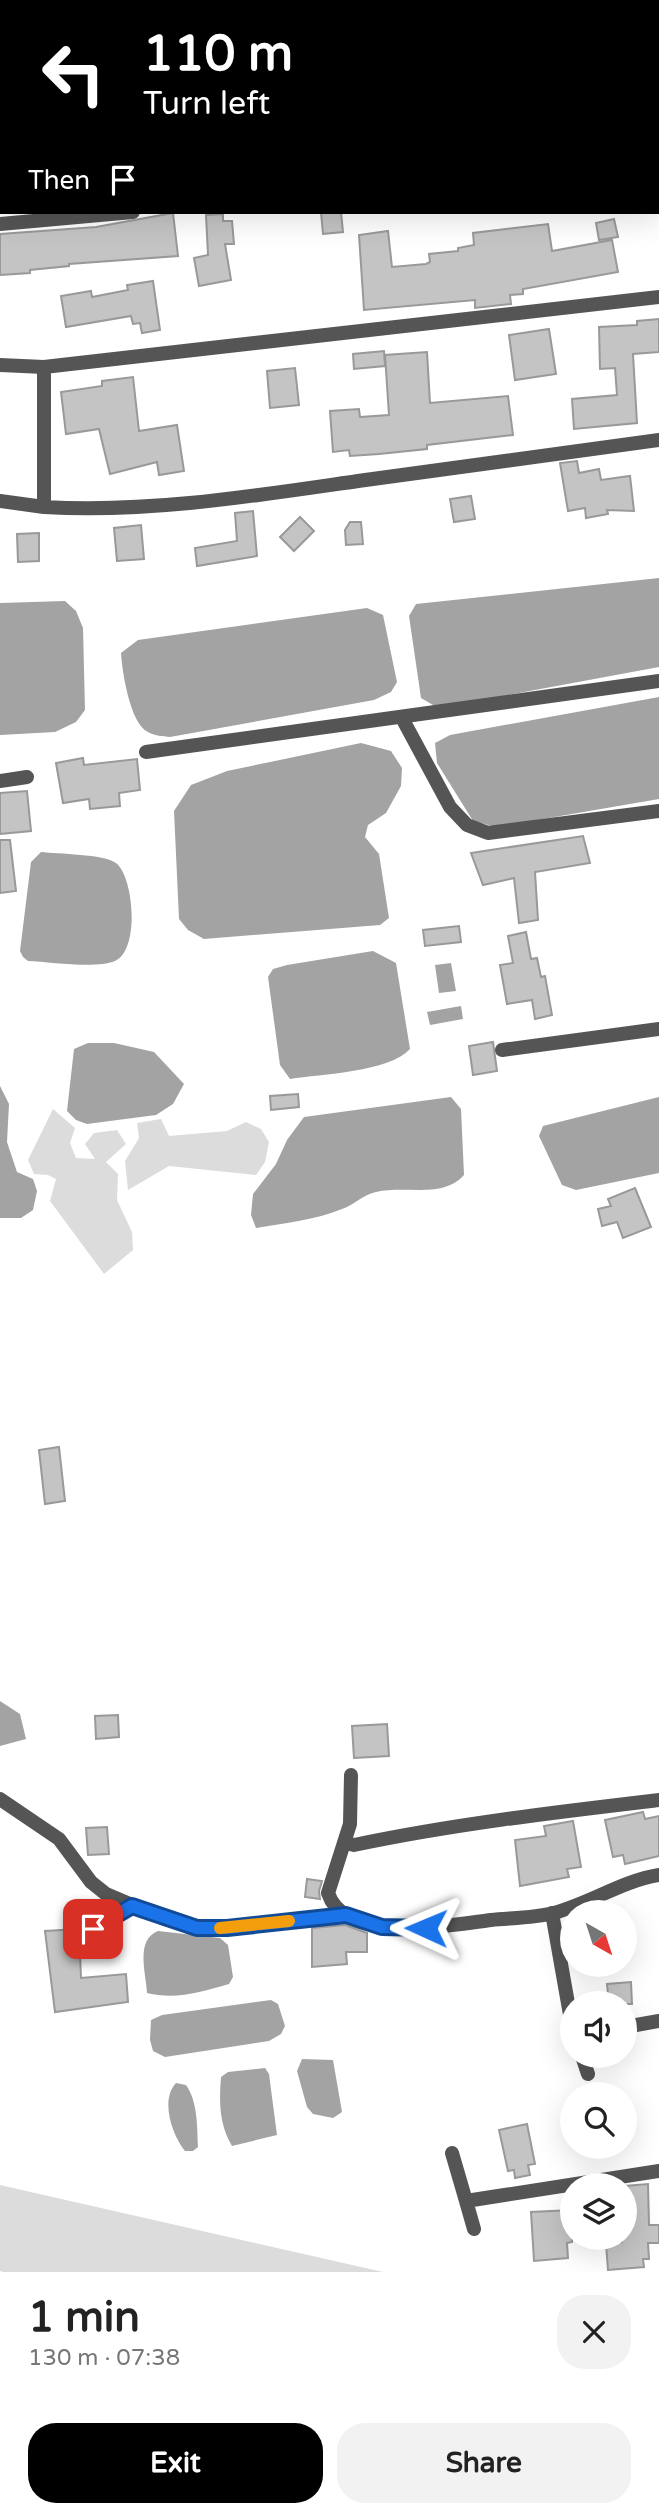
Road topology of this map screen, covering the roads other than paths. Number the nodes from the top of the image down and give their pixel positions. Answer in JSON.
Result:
{"nodes":[{"id":1,"x":88,"y":215,"type":"edge"},
{"id":2,"x":0,"y":224,"type":"edge"},
{"id":3,"x":659,"y":297,"type":"edge"},
{"id":4,"x":0,"y":365,"type":"edge"},
{"id":5,"x":44,"y":367,"type":"junction"},
{"id":6,"x":659,"y":440,"type":"edge"},
{"id":7,"x":0,"y":501,"type":"edge"},
{"id":8,"x":44,"y":507,"type":"junction"},
{"id":9,"x":659,"y":681,"type":"edge"},
{"id":10,"x":401,"y":718,"type":"junction"},
{"id":11,"x":146,"y":752,"type":"dead end"},
{"id":12,"x":27,"y":777,"type":"dead end"},
{"id":13,"x":0,"y":781,"type":"edge"},
{"id":14,"x":659,"y":811,"type":"edge"},
{"id":15,"x":659,"y":1029,"type":"edge"},
{"id":16,"x":502,"y":1050,"type":"dead end"},
{"id":17,"x":351,"y":1775,"type":"dead end"},
{"id":18,"x":0,"y":1799,"type":"edge"},
{"id":19,"x":659,"y":1800,"type":"edge"},
{"id":20,"x":346,"y":1843,"type":"junction"},
{"id":21,"x":659,"y":1875,"type":"edge"},
{"id":22,"x":132,"y":1906,"type":"junction"},
{"id":23,"x":552,"y":1913,"type":"junction"},
{"id":24,"x":346,"y":1915,"type":"junction"},
{"id":25,"x":93,"y":1929,"type":"dead end"},
{"id":26,"x":566,"y":1991,"type":"edge"},
{"id":27,"x":659,"y":2021,"type":"edge"},
{"id":28,"x":637,"y":2025,"type":"edge"},
{"id":29,"x":586,"y":2068,"type":"edge"},
{"id":30,"x":588,"y":2074,"type":"dead end"},
{"id":31,"x":452,"y":2153,"type":"dead end"},
{"id":32,"x":659,"y":2171,"type":"edge"},
{"id":33,"x":466,"y":2201,"type":"junction"},
{"id":34,"x":474,"y":2229,"type":"dead end"}],
"edges":[{"from":1,"to":2,"type":"street"},
{"from":3,"to":5,"type":"street"},
{"from":4,"to":5,"type":"street"},
{"from":5,"to":8,"type":"street"},
{"from":6,"to":8,"type":"street"},
{"from":7,"to":8,"type":"street"},
{"from":9,"to":10,"type":"street"},
{"from":10,"to":11,"type":"street"},
{"from":10,"to":14,"type":"street"},
{"from":12,"to":13,"type":"street"},
{"from":15,"to":16,"type":"street"},
{"from":17,"to":20,"type":"street"},
{"from":18,"to":22,"type":"street"},
{"from":19,"to":20,"type":"street"},
{"from":20,"to":24,"type":"street"},
{"from":21,"to":23,"type":"street"},
{"from":22,"to":24,"type":"street"},
{"from":22,"to":25,"type":"lane"},
{"from":23,"to":24,"type":"street"},
{"from":23,"to":26,"type":"street"},
{"from":27,"to":28,"type":"street"},
{"from":29,"to":30,"type":"street"},
{"from":31,"to":33,"type":"street"},
{"from":32,"to":33,"type":"street"},
{"from":33,"to":34,"type":"street"}]}
